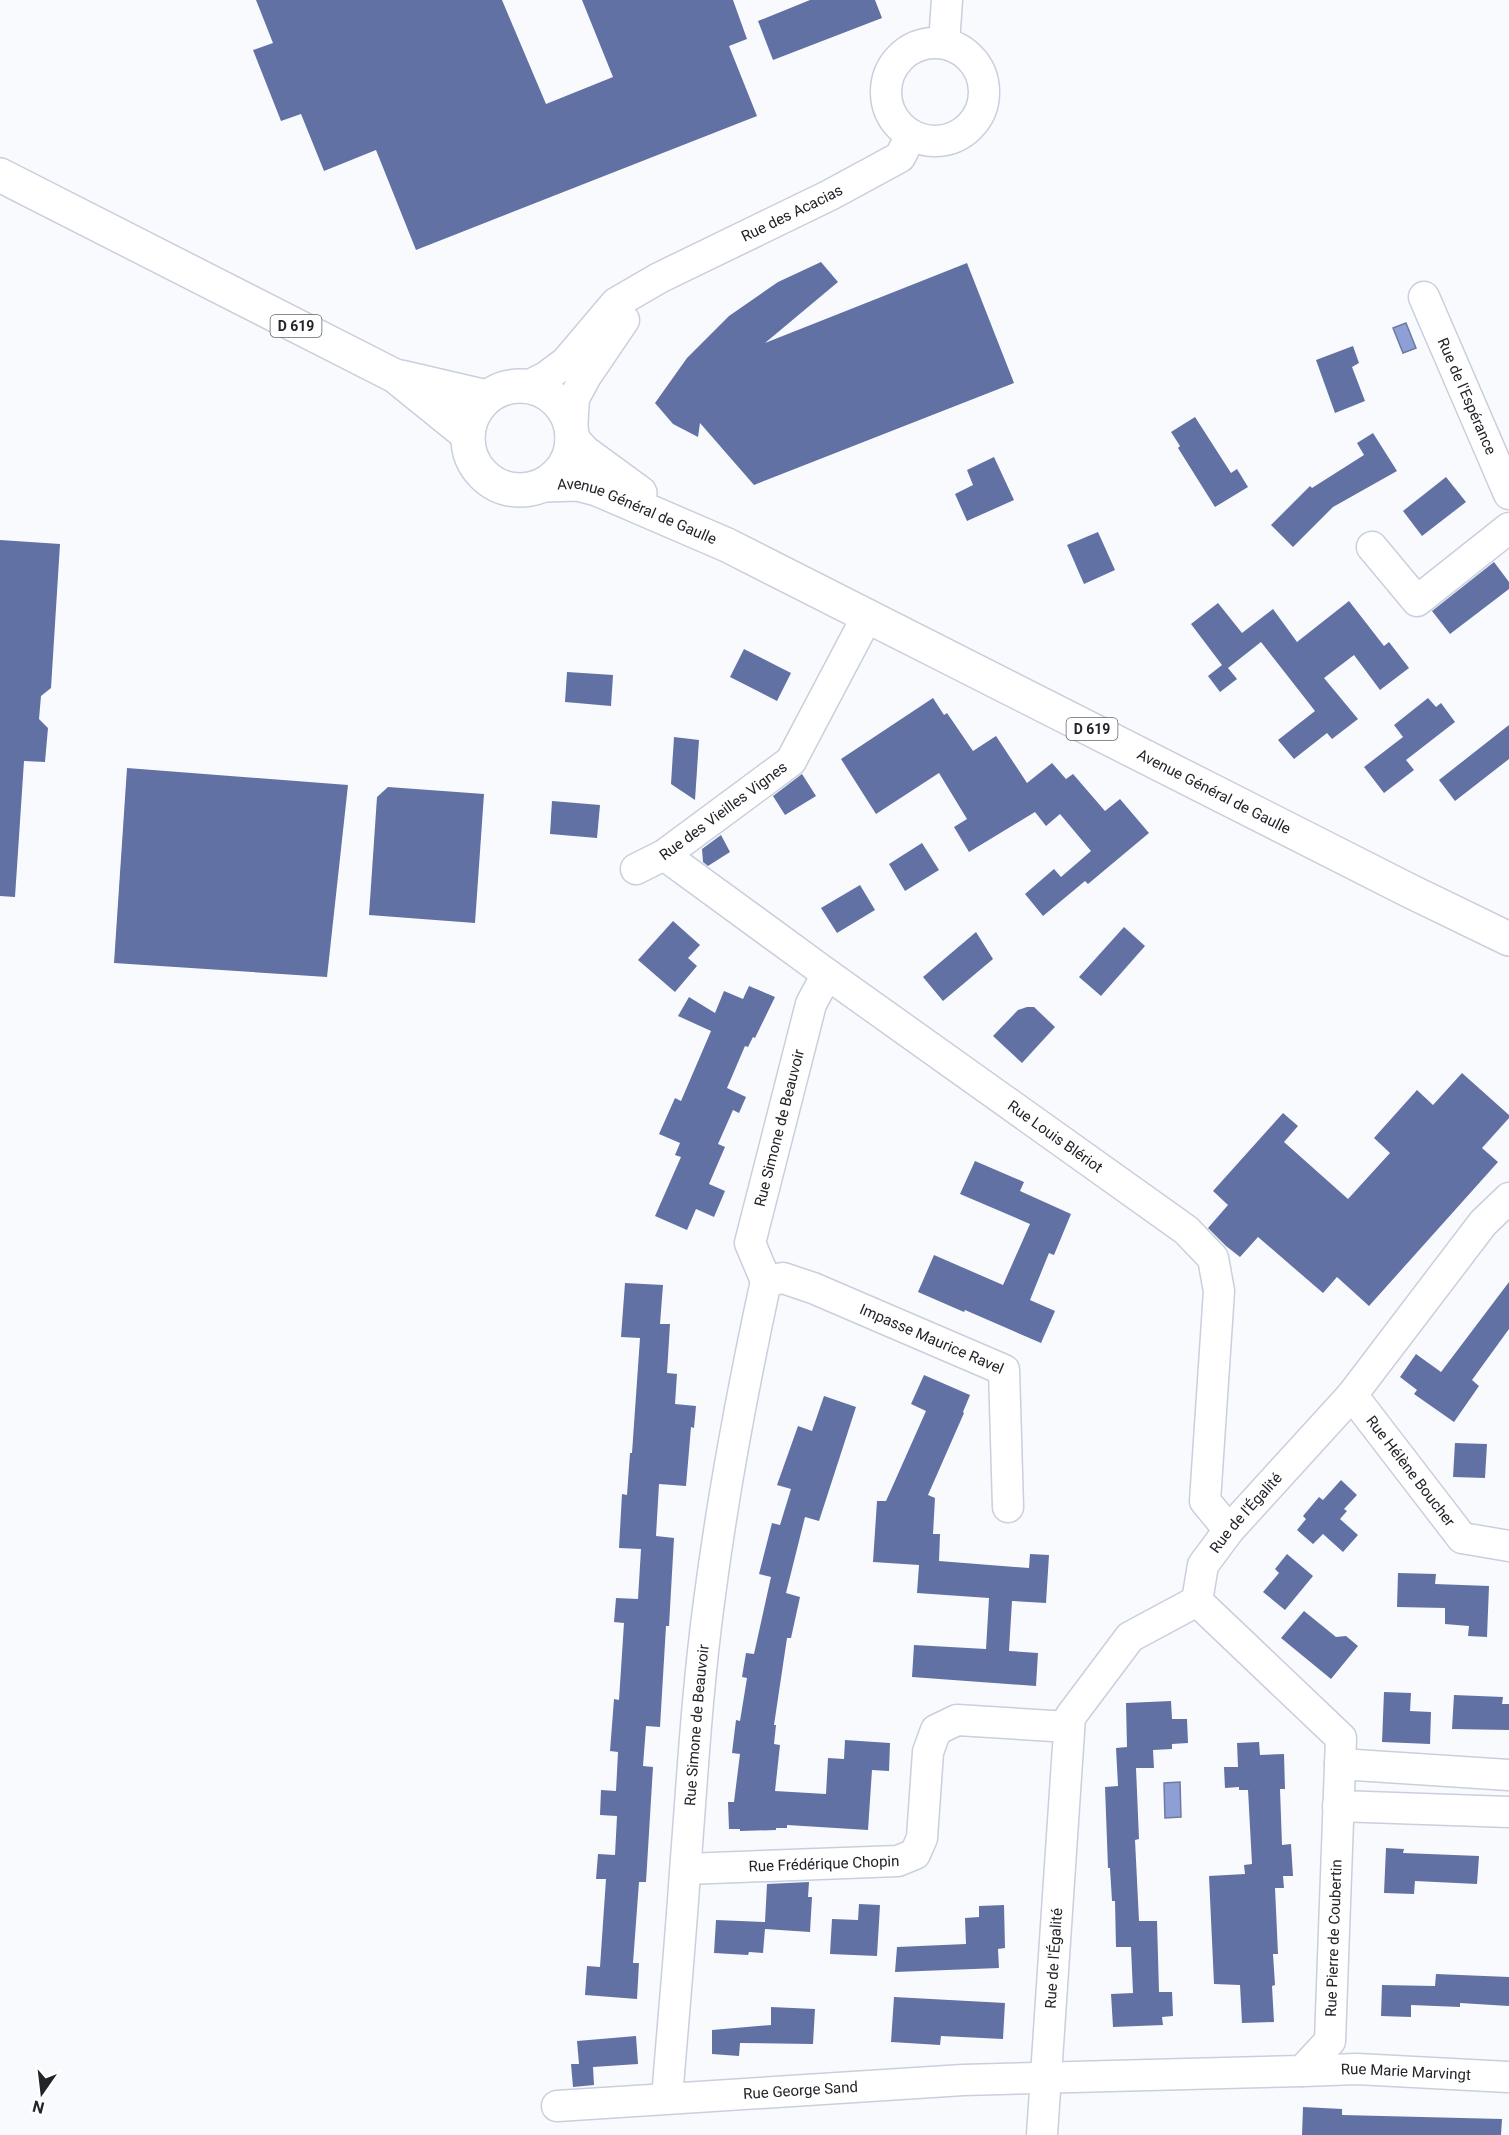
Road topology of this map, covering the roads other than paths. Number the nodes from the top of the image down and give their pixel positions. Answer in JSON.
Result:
{"nodes":[{"id":1,"x":947,"y":0,"type":"edge"},
{"id":2,"x":944,"y":43,"type":"junction"},
{"id":3,"x":911,"y":135,"type":"junction"},
{"id":4,"x":0,"y":170,"type":"edge"},
{"id":5,"x":0,"y":175,"type":"edge"},
{"id":6,"x":37,"y":193,"type":"junction"},
{"id":7,"x":658,"y":278,"type":"junction"},
{"id":8,"x":1424,"y":297,"type":"dead end"},
{"id":9,"x":395,"y":376,"type":"junction"},
{"id":10,"x":528,"y":386,"type":"junction"},
{"id":11,"x":487,"y":397,"type":"junction"},
{"id":12,"x":572,"y":434,"type":"junction"},
{"id":13,"x":468,"y":435,"type":"junction"},
{"id":14,"x":544,"y":485,"type":"junction"},
{"id":15,"x":1509,"y":494,"type":"edge"},
{"id":16,"x":1509,"y":528,"type":"edge"},
{"id":17,"x":726,"y":545,"type":"junction"},
{"id":18,"x":1371,"y":546,"type":"dead end"},
{"id":19,"x":868,"y":615,"type":"junction"},
{"id":20,"x":664,"y":855,"type":"junction"},
{"id":21,"x":636,"y":869,"type":"dead end"},
{"id":22,"x":1509,"y":939,"type":"edge"},
{"id":23,"x":827,"y":974,"type":"junction"},
{"id":24,"x":1509,"y":1198,"type":"edge"},
{"id":25,"x":766,"y":1281,"type":"junction"},
{"id":26,"x":1352,"y":1395,"type":"junction"},
{"id":27,"x":1008,"y":1507,"type":"dead end"},
{"id":28,"x":1229,"y":1530,"type":"junction"},
{"id":29,"x":1509,"y":1546,"type":"edge"},
{"id":30,"x":1197,"y":1601,"type":"junction"},
{"id":31,"x":1070,"y":1727,"type":"junction"},
{"id":32,"x":1340,"y":1764,"type":"junction"},
{"id":33,"x":1509,"y":1776,"type":"edge"},
{"id":34,"x":1338,"y":1806,"type":"junction"},
{"id":35,"x":1509,"y":1812,"type":"edge"},
{"id":36,"x":686,"y":1869,"type":"junction"},
{"id":37,"x":1302,"y":2071,"type":"junction"},
{"id":38,"x":1508,"y":2077,"type":"edge"},
{"id":39,"x":1045,"y":2079,"type":"junction"},
{"id":40,"x":667,"y":2098,"type":"junction"},
{"id":41,"x":557,"y":2106,"type":"dead end"},
{"id":42,"x":1042,"y":2135,"type":"edge"}],
"edges":[{"from":1,"to":2,"type":"street"},
{"from":2,"to":3,"type":"street"},
{"from":2,"to":3,"type":"street"},
{"from":3,"to":7,"type":"street","name":"Rue des Acacias"},
{"from":4,"to":6,"type":"main road","number":"D 619"},
{"from":5,"to":6,"type":"main road","number":"D 619"},
{"from":6,"to":9,"type":"main road","number":"D 619"},
{"from":7,"to":10,"type":"street","name":"Rue des Acacias"},
{"from":7,"to":12,"type":"street","name":"Rue des Acacias"},
{"from":8,"to":15,"type":"street","name":"Rue de l'Espérance"},
{"from":9,"to":11,"type":"main road","number":"D 619"},
{"from":9,"to":13,"type":"main road","number":"D 619"},
{"from":10,"to":11,"type":"main road"},
{"from":10,"to":12,"type":"main road"},
{"from":11,"to":13,"type":"main road"},
{"from":12,"to":14,"type":"main road"},
{"from":12,"to":17,"type":"main road","name":"Avenue Général de Gaulle","number":"D 619"},
{"from":13,"to":14,"type":"main road"},
{"from":14,"to":17,"type":"main road","name":"Avenue Général de Gaulle","number":"D 619"},
{"from":16,"to":18,"type":"street"},
{"from":17,"to":19,"type":"main road","name":"Avenue Général de Gaulle","number":"D 619"},
{"from":19,"to":20,"type":"street","name":"Rue des Vieilles Vignes"},
{"from":19,"to":22,"type":"main road","name":"Avenue Général de Gaulle","number":"D 619"},
{"from":20,"to":21,"type":"street","name":"Rue des Vieilles Vignes"},
{"from":20,"to":23,"type":"street","name":"Rue Louis Blériot"},
{"from":23,"to":25,"type":"street","name":"Rue Simone de Beauvoir"},
{"from":23,"to":28,"type":"street","name":"Rue Louis Blériot"},
{"from":24,"to":26,"type":"street","name":"Rue de l'Égalité"},
{"from":25,"to":27,"type":"street","name":"Impasse Maurice Ravel"},
{"from":25,"to":36,"type":"street","name":"Rue Simone de Beauvoir"},
{"from":26,"to":28,"type":"street","name":"Rue de l'Égalité"},
{"from":26,"to":29,"type":"street","name":"Rue Hélène Boucher"},
{"from":28,"to":30,"type":"street","name":"Rue de l'Égalité"},
{"from":30,"to":31,"type":"street","name":"Rue de l'Égalité"},
{"from":30,"to":32,"type":"street","name":"Rue Pierre de Coubertin"},
{"from":31,"to":36,"type":"street","name":"Rue Frédérique Chopin"},
{"from":31,"to":39,"type":"street","name":"Rue de l'Égalité"},
{"from":32,"to":33,"type":"street"},
{"from":32,"to":34,"type":"street","name":"Rue Pierre de Coubertin"},
{"from":34,"to":35,"type":"street"},
{"from":34,"to":37,"type":"street","name":"Rue Pierre de Coubertin"},
{"from":36,"to":40,"type":"street","name":"Rue Simone de Beauvoir"},
{"from":37,"to":38,"type":"street","name":"Rue Marie Marvingt"},
{"from":37,"to":39,"type":"street"},
{"from":39,"to":40,"type":"street","name":"Rue George Sand"},
{"from":39,"to":42,"type":"street","name":"Rue de l'Égalité"},
{"from":40,"to":41,"type":"street","name":"Rue George Sand"}]}
